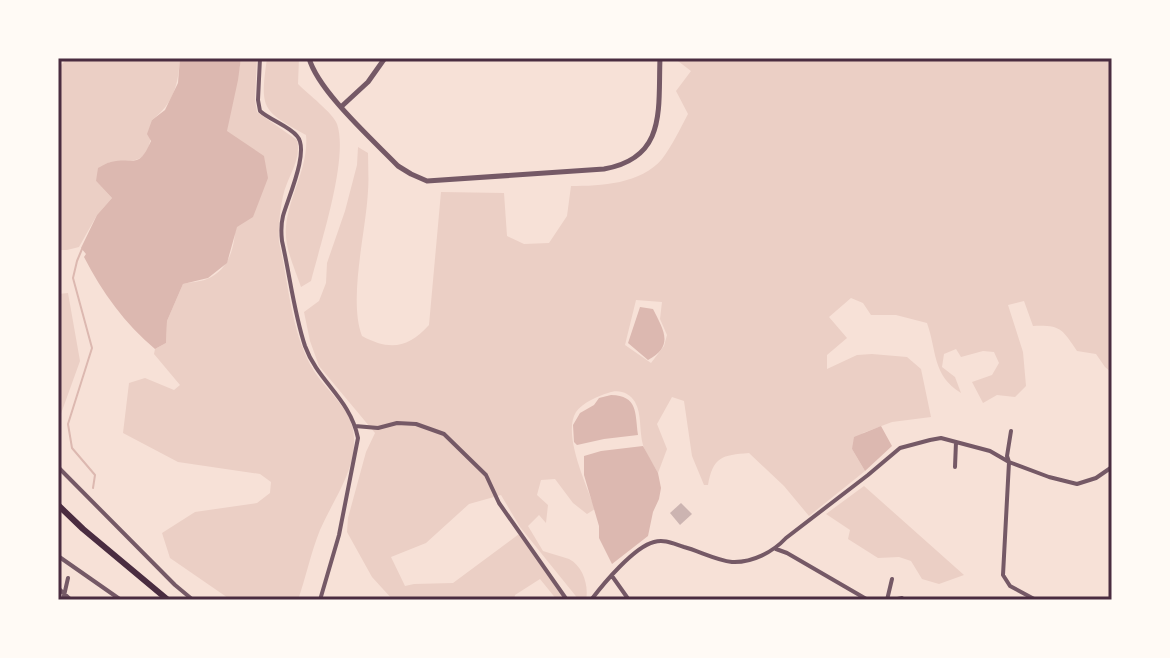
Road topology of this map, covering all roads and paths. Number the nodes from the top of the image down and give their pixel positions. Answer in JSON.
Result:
{"nodes":[{"id":1,"x":260,"y":58,"type":"edge"},
{"id":2,"x":309,"y":58,"type":"edge"},
{"id":3,"x":385,"y":58,"type":"edge"},
{"id":4,"x":660,"y":58,"type":"edge"},
{"id":5,"x":342,"y":106,"type":"junction"},
{"id":6,"x":355,"y":426,"type":"junction"},
{"id":7,"x":1011,"y":431,"type":"dead end"},
{"id":8,"x":956,"y":442,"type":"junction"},
{"id":9,"x":1009,"y":462,"type":"junction"},
{"id":10,"x":58,"y":467,"type":"edge"},
{"id":11,"x":955,"y":467,"type":"dead end"},
{"id":12,"x":1112,"y":467,"type":"edge"},
{"id":13,"x":58,"y":508,"type":"edge"},
{"id":14,"x":776,"y":549,"type":"junction"},
{"id":15,"x":58,"y":556,"type":"edge"},
{"id":16,"x":611,"y":576,"type":"junction"},
{"id":17,"x":68,"y":578,"type":"dead end"},
{"id":18,"x":892,"y":579,"type":"dead end"},
{"id":19,"x":58,"y":588,"type":"edge"},
{"id":20,"x":63,"y":598,"type":"edge"},
{"id":21,"x":902,"y":598,"type":"edge"},
{"id":22,"x":71,"y":600,"type":"edge"},
{"id":23,"x":121,"y":600,"type":"edge"},
{"id":24,"x":168,"y":600,"type":"edge"},
{"id":25,"x":193,"y":600,"type":"edge"},
{"id":26,"x":320,"y":600,"type":"edge"},
{"id":27,"x":567,"y":600,"type":"edge"},
{"id":28,"x":591,"y":600,"type":"edge"},
{"id":29,"x":629,"y":600,"type":"edge"},
{"id":30,"x":868,"y":600,"type":"edge"},
{"id":31,"x":887,"y":600,"type":"edge"},
{"id":32,"x":893,"y":600,"type":"edge"},
{"id":33,"x":1036,"y":600,"type":"edge"}],
"edges":[{"from":1,"to":6,"type":"street"},
{"from":2,"to":5,"type":"street"},
{"from":3,"to":5,"type":"street"},
{"from":4,"to":5,"type":"street"},
{"from":6,"to":26,"type":"street"},
{"from":6,"to":27,"type":"street"},
{"from":7,"to":9,"type":"street"},
{"from":8,"to":9,"type":"street"},
{"from":8,"to":11,"type":"street"},
{"from":8,"to":14,"type":"street"},
{"from":9,"to":12,"type":"street"},
{"from":9,"to":33,"type":"street"},
{"from":10,"to":25,"type":"street"},
{"from":13,"to":24,"type":"highway"},
{"from":14,"to":16,"type":"street"},
{"from":14,"to":30,"type":"street"},
{"from":15,"to":23,"type":"street"},
{"from":16,"to":28,"type":"street"},
{"from":16,"to":29,"type":"street"},
{"from":17,"to":20,"type":"street"},
{"from":18,"to":31,"type":"street"},
{"from":19,"to":20,"type":"street"},
{"from":20,"to":22,"type":"street"},
{"from":21,"to":32,"type":"street"}]}
